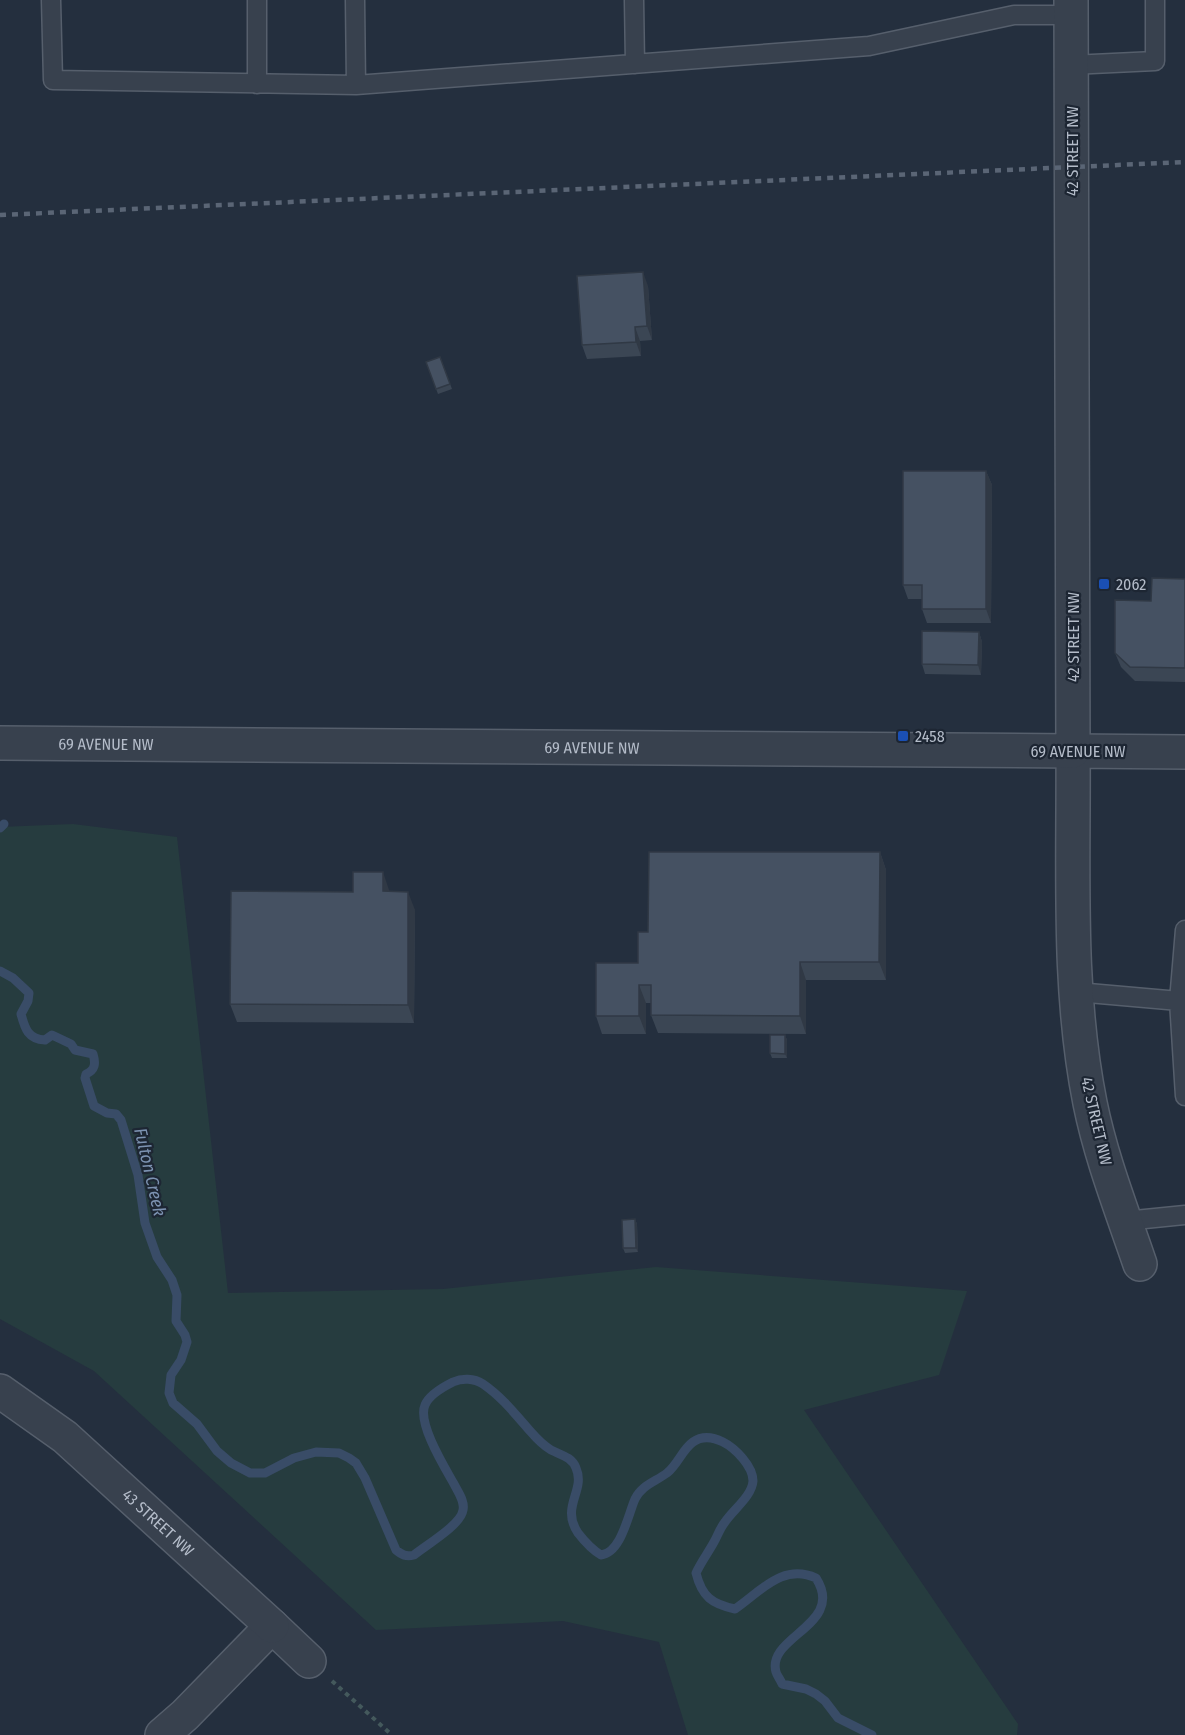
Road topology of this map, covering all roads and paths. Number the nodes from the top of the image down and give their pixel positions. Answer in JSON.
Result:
{"nodes":[{"id":1,"x":51,"y":0,"type":"edge"},
{"id":2,"x":257,"y":0,"type":"edge"},
{"id":3,"x":355,"y":0,"type":"edge"},
{"id":4,"x":634,"y":0,"type":"edge"},
{"id":5,"x":1155,"y":0,"type":"edge"},
{"id":6,"x":1071,"y":8,"type":"edge"},
{"id":7,"x":635,"y":64,"type":"junction"},
{"id":8,"x":1071,"y":65,"type":"junction"},
{"id":9,"x":257,"y":84,"type":"junction"},
{"id":10,"x":356,"y":85,"type":"junction"},
{"id":11,"x":0,"y":743,"type":"edge"},
{"id":12,"x":1073,"y":751,"type":"junction"},
{"id":13,"x":1185,"y":752,"type":"edge"},
{"id":14,"x":1185,"y":930,"type":"edge"},
{"id":15,"x":1077,"y":993,"type":"junction"},
{"id":16,"x":1179,"y":1001,"type":"junction"},
{"id":17,"x":1185,"y":1096,"type":"edge"},
{"id":18,"x":1185,"y":1215,"type":"edge"},
{"id":19,"x":1125,"y":1221,"type":"junction"},
{"id":20,"x":1140,"y":1264,"type":"dead end"},
{"id":21,"x":0,"y":1391,"type":"edge"},
{"id":22,"x":272,"y":1626,"type":"junction"},
{"id":23,"x":309,"y":1661,"type":"joint"},
{"id":24,"x":162,"y":1735,"type":"edge"},
{"id":25,"x":392,"y":1735,"type":"edge"}],
"edges":[{"from":1,"to":9,"type":"lane"},
{"from":2,"to":9,"type":"lane"},
{"from":3,"to":10,"type":"lane"},
{"from":4,"to":7,"type":"lane"},
{"from":5,"to":8,"type":"lane"},
{"from":6,"to":7,"type":"lane"},
{"from":6,"to":8,"type":"street","name":"42 STREET NW"},
{"from":7,"to":10,"type":"lane"},
{"from":8,"to":12,"type":"street","name":"42 STREET NW"},
{"from":9,"to":10,"type":"lane"},
{"from":11,"to":12,"type":"street","name":"69 AVENUE NW"},
{"from":12,"to":13,"type":"street","name":"69 AVENUE NW"},
{"from":12,"to":15,"type":"street","name":"42 STREET NW"},
{"from":14,"to":16,"type":"lane"},
{"from":15,"to":16,"type":"lane"},
{"from":15,"to":19,"type":"street","name":"42 STREET NW"},
{"from":16,"to":17,"type":"lane"},
{"from":18,"to":19,"type":"lane"},
{"from":19,"to":20,"type":"street","name":"42 STREET NW"},
{"from":21,"to":22,"type":"street","name":"43 STREET NW"},
{"from":22,"to":23,"type":"street","name":"43 STREET NW"},
{"from":22,"to":24,"type":"street"},
{"from":23,"to":25,"type":"path"}]}
